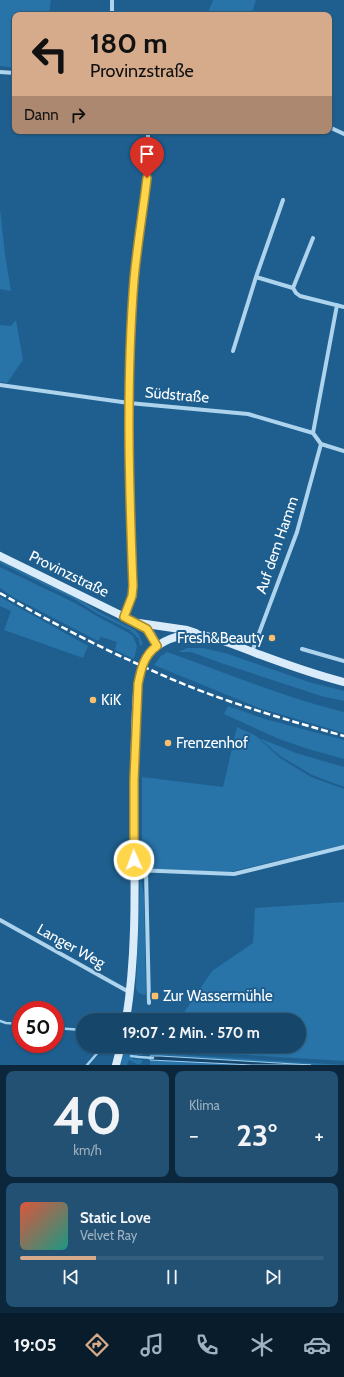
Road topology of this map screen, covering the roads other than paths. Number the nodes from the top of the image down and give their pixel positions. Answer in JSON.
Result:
{"nodes":[{"id":1,"x":112,"y":0,"type":"edge"},
{"id":2,"x":112,"y":12,"type":"edge"},
{"id":3,"x":0,"y":72,"type":"edge"},
{"id":4,"x":12,"y":73,"type":"edge"},
{"id":5,"x":332,"y":128,"type":"edge"},
{"id":6,"x":148,"y":134,"type":"edge"},
{"id":7,"x":344,"y":134,"type":"edge"},
{"id":8,"x":283,"y":200,"type":"dead end"},
{"id":9,"x":313,"y":238,"type":"dead end"},
{"id":10,"x":256,"y":277,"type":"junction"},
{"id":11,"x":293,"y":288,"type":"junction"},
{"id":12,"x":337,"y":305,"type":"junction"},
{"id":13,"x":344,"y":307,"type":"edge"},
{"id":14,"x":233,"y":351,"type":"dead end"},
{"id":15,"x":0,"y":385,"type":"edge"},
{"id":16,"x":129,"y":403,"type":"junction"},
{"id":17,"x":313,"y":433,"type":"junction"},
{"id":18,"x":321,"y":444,"type":"junction"},
{"id":19,"x":344,"y":451,"type":"edge"},
{"id":20,"x":0,"y":556,"type":"edge"},
{"id":21,"x":124,"y":617,"type":"junction"},
{"id":22,"x":135,"y":622,"type":"junction"},
{"id":23,"x":203,"y":636,"type":"junction"},
{"id":24,"x":157,"y":646,"type":"junction"},
{"id":25,"x":302,"y":649,"type":"dead end"},
{"id":26,"x":252,"y":652,"type":"junction"},
{"id":27,"x":344,"y":661,"type":"edge"},
{"id":28,"x":344,"y":682,"type":"edge"},
{"id":29,"x":344,"y":847,"type":"edge"},
{"id":30,"x":135,"y":870,"type":"junction"},
{"id":31,"x":146,"y":871,"type":"junction"},
{"id":32,"x":0,"y":920,"type":"edge"},
{"id":33,"x":130,"y":992,"type":"junction"},
{"id":34,"x":149,"y":1004,"type":"dead end"},
{"id":35,"x":127,"y":1013,"type":"edge"},
{"id":36,"x":119,"y":1053,"type":"edge"},
{"id":37,"x":116,"y":1065,"type":"edge"}],
"edges":[{"from":1,"to":2,"type":"street"},
{"from":3,"to":4,"type":"street"},
{"from":5,"to":7,"type":"street"},
{"from":6,"to":16,"type":"street"},
{"from":8,"to":10,"type":"street"},
{"from":9,"to":11,"type":"street"},
{"from":10,"to":11,"type":"street"},
{"from":10,"to":14,"type":"street"},
{"from":11,"to":12,"type":"street"},
{"from":12,"to":13,"type":"street"},
{"from":12,"to":17,"type":"street"},
{"from":15,"to":16,"type":"street","name":"Südstraße"},
{"from":16,"to":17,"type":"street","name":"Südstraße"},
{"from":16,"to":21,"type":"street"},
{"from":17,"to":18,"type":"street"},
{"from":18,"to":19,"type":"street"},
{"from":18,"to":26,"type":"street","name":"Auf dem Hamm"},
{"from":20,"to":21,"type":"main road","name":"Provinzstraße"},
{"from":21,"to":22,"type":"main road","name":"Provinzstraße"},
{"from":22,"to":23,"type":"main road"},
{"from":22,"to":24,"type":"main road","name":"Provinzstraße"},
{"from":23,"to":24,"type":"main road"},
{"from":23,"to":26,"type":"main road"},
{"from":24,"to":30,"type":"main road"},
{"from":25,"to":27,"type":"street"},
{"from":26,"to":28,"type":"main road"},
{"from":29,"to":31,"type":"street"},
{"from":30,"to":31,"type":"street"},
{"from":30,"to":33,"type":"main road"},
{"from":31,"to":34,"type":"street"},
{"from":32,"to":33,"type":"street","name":"Langer Weg"},
{"from":33,"to":35,"type":"main road"},
{"from":36,"to":37,"type":"main road"}]}
